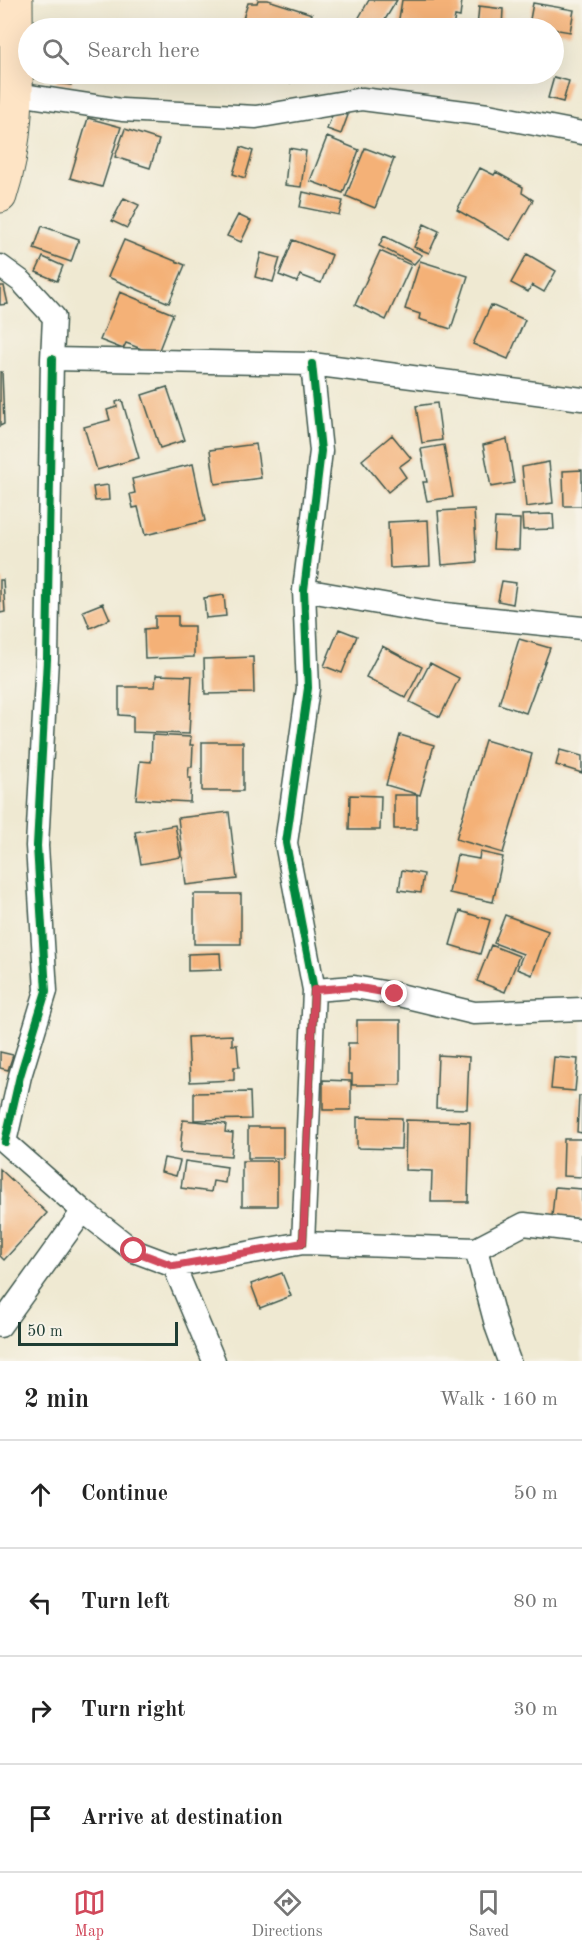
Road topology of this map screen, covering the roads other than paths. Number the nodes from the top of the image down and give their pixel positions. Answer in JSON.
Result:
{"nodes":[{"id":1,"x":16,"y":0,"type":"edge"},
{"id":2,"x":8,"y":58,"type":"edge"},
{"id":3,"x":17,"y":94,"type":"junction"},
{"id":4,"x":582,"y":133,"type":"edge"},
{"id":5,"x":0,"y":196,"type":"edge"},
{"id":6,"x":0,"y":266,"type":"edge"},
{"id":7,"x":52,"y":359,"type":"junction"},
{"id":8,"x":312,"y":364,"type":"junction"},
{"id":9,"x":582,"y":399,"type":"edge"},
{"id":10,"x":304,"y":590,"type":"junction"},
{"id":11,"x":582,"y":628,"type":"edge"},
{"id":12,"x":314,"y":990,"type":"junction"},
{"id":13,"x":582,"y":1009,"type":"edge"},
{"id":14,"x":2,"y":1140,"type":"edge"},
{"id":15,"x":83,"y":1211,"type":"junction"},
{"id":16,"x":582,"y":1231,"type":"edge"},
{"id":17,"x":303,"y":1243,"type":"junction"},
{"id":18,"x":476,"y":1249,"type":"junction"},
{"id":19,"x":174,"y":1266,"type":"junction"},
{"id":20,"x":0,"y":1326,"type":"edge"},
{"id":21,"x":214,"y":1361,"type":"edge"},
{"id":22,"x":509,"y":1361,"type":"edge"}],
"edges":[{"from":1,"to":2,"type":"main road"},
{"from":2,"to":3,"type":"main road"},
{"from":3,"to":4,"type":"street"},
{"from":3,"to":5,"type":"main road"},
{"from":6,"to":7,"type":"street"},
{"from":7,"to":8,"type":"street"},
{"from":7,"to":14,"type":"street"},
{"from":8,"to":9,"type":"street"},
{"from":8,"to":10,"type":"street"},
{"from":10,"to":11,"type":"street"},
{"from":10,"to":12,"type":"street"},
{"from":12,"to":13,"type":"street"},
{"from":12,"to":17,"type":"street"},
{"from":14,"to":15,"type":"street"},
{"from":15,"to":19,"type":"street"},
{"from":15,"to":20,"type":"street"},
{"from":16,"to":18,"type":"street"},
{"from":17,"to":18,"type":"street"},
{"from":17,"to":19,"type":"street"},
{"from":18,"to":22,"type":"street"},
{"from":19,"to":21,"type":"street"}]}
